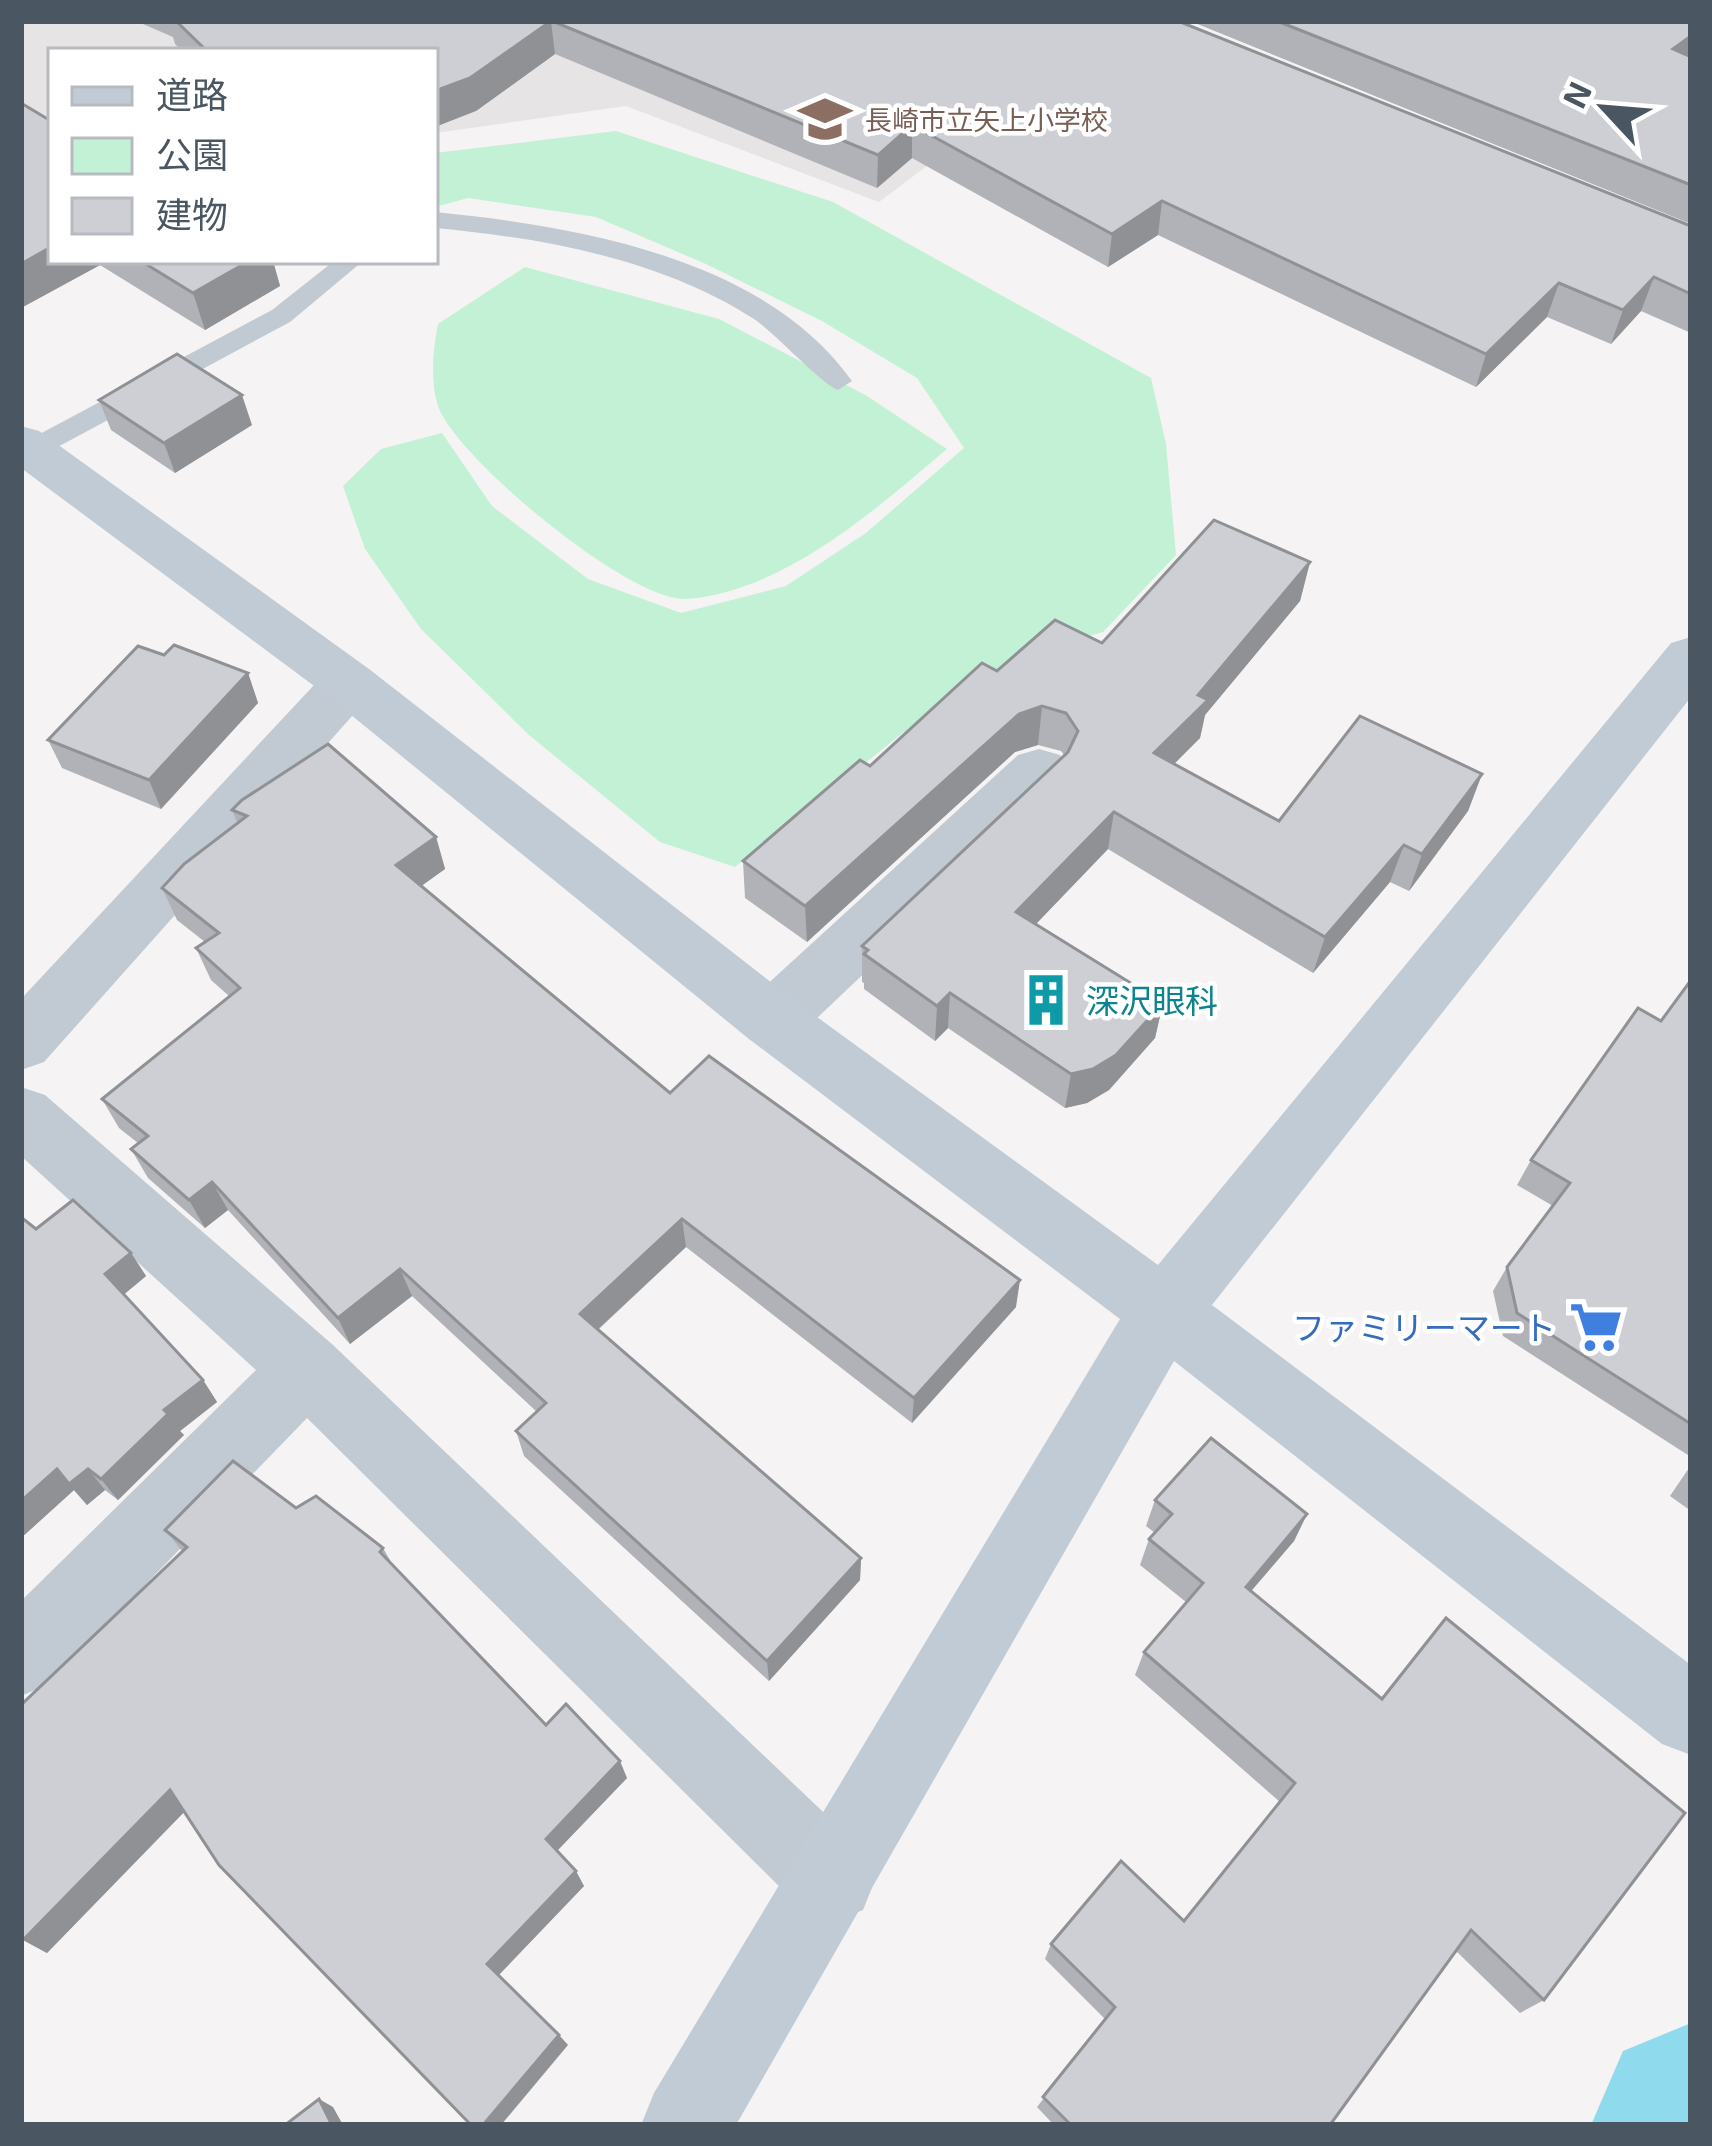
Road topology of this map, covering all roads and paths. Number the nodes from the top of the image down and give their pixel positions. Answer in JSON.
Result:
{"nodes":[{"id":1,"x":438,"y":220,"type":"edge"},
{"id":2,"x":346,"y":264,"type":"edge"},
{"id":3,"x":838,"y":381,"type":"dead end"},
{"id":4,"x":26,"y":446,"type":"edge"},
{"id":5,"x":1691,"y":657,"type":"edge"},
{"id":6,"x":349,"y":682,"type":"junction"},
{"id":7,"x":1039,"y":770,"type":"dead end"},
{"id":8,"x":772,"y":1020,"type":"junction"},
{"id":9,"x":21,"y":1043,"type":"edge"},
{"id":10,"x":21,"y":1115,"type":"edge"},
{"id":11,"x":1164,"y":1311,"type":"junction"},
{"id":12,"x":307,"y":1369,"type":"junction"},
{"id":13,"x":21,"y":1656,"type":"edge"},
{"id":14,"x":1691,"y":1715,"type":"edge"},
{"id":15,"x":832,"y":1880,"type":"junction"},
{"id":16,"x":686,"y":2125,"type":"edge"}],
"edges":[{"from":1,"to":3,"type":"lane"},
{"from":2,"to":4,"type":"lane"},
{"from":4,"to":6,"type":"street"},
{"from":5,"to":11,"type":"street"},
{"from":6,"to":8,"type":"street"},
{"from":6,"to":9,"type":"street"},
{"from":7,"to":8,"type":"street"},
{"from":8,"to":11,"type":"street"},
{"from":10,"to":12,"type":"street"},
{"from":11,"to":14,"type":"street"},
{"from":11,"to":15,"type":"street"},
{"from":12,"to":13,"type":"street"},
{"from":12,"to":15,"type":"street"},
{"from":15,"to":16,"type":"street"}]}
